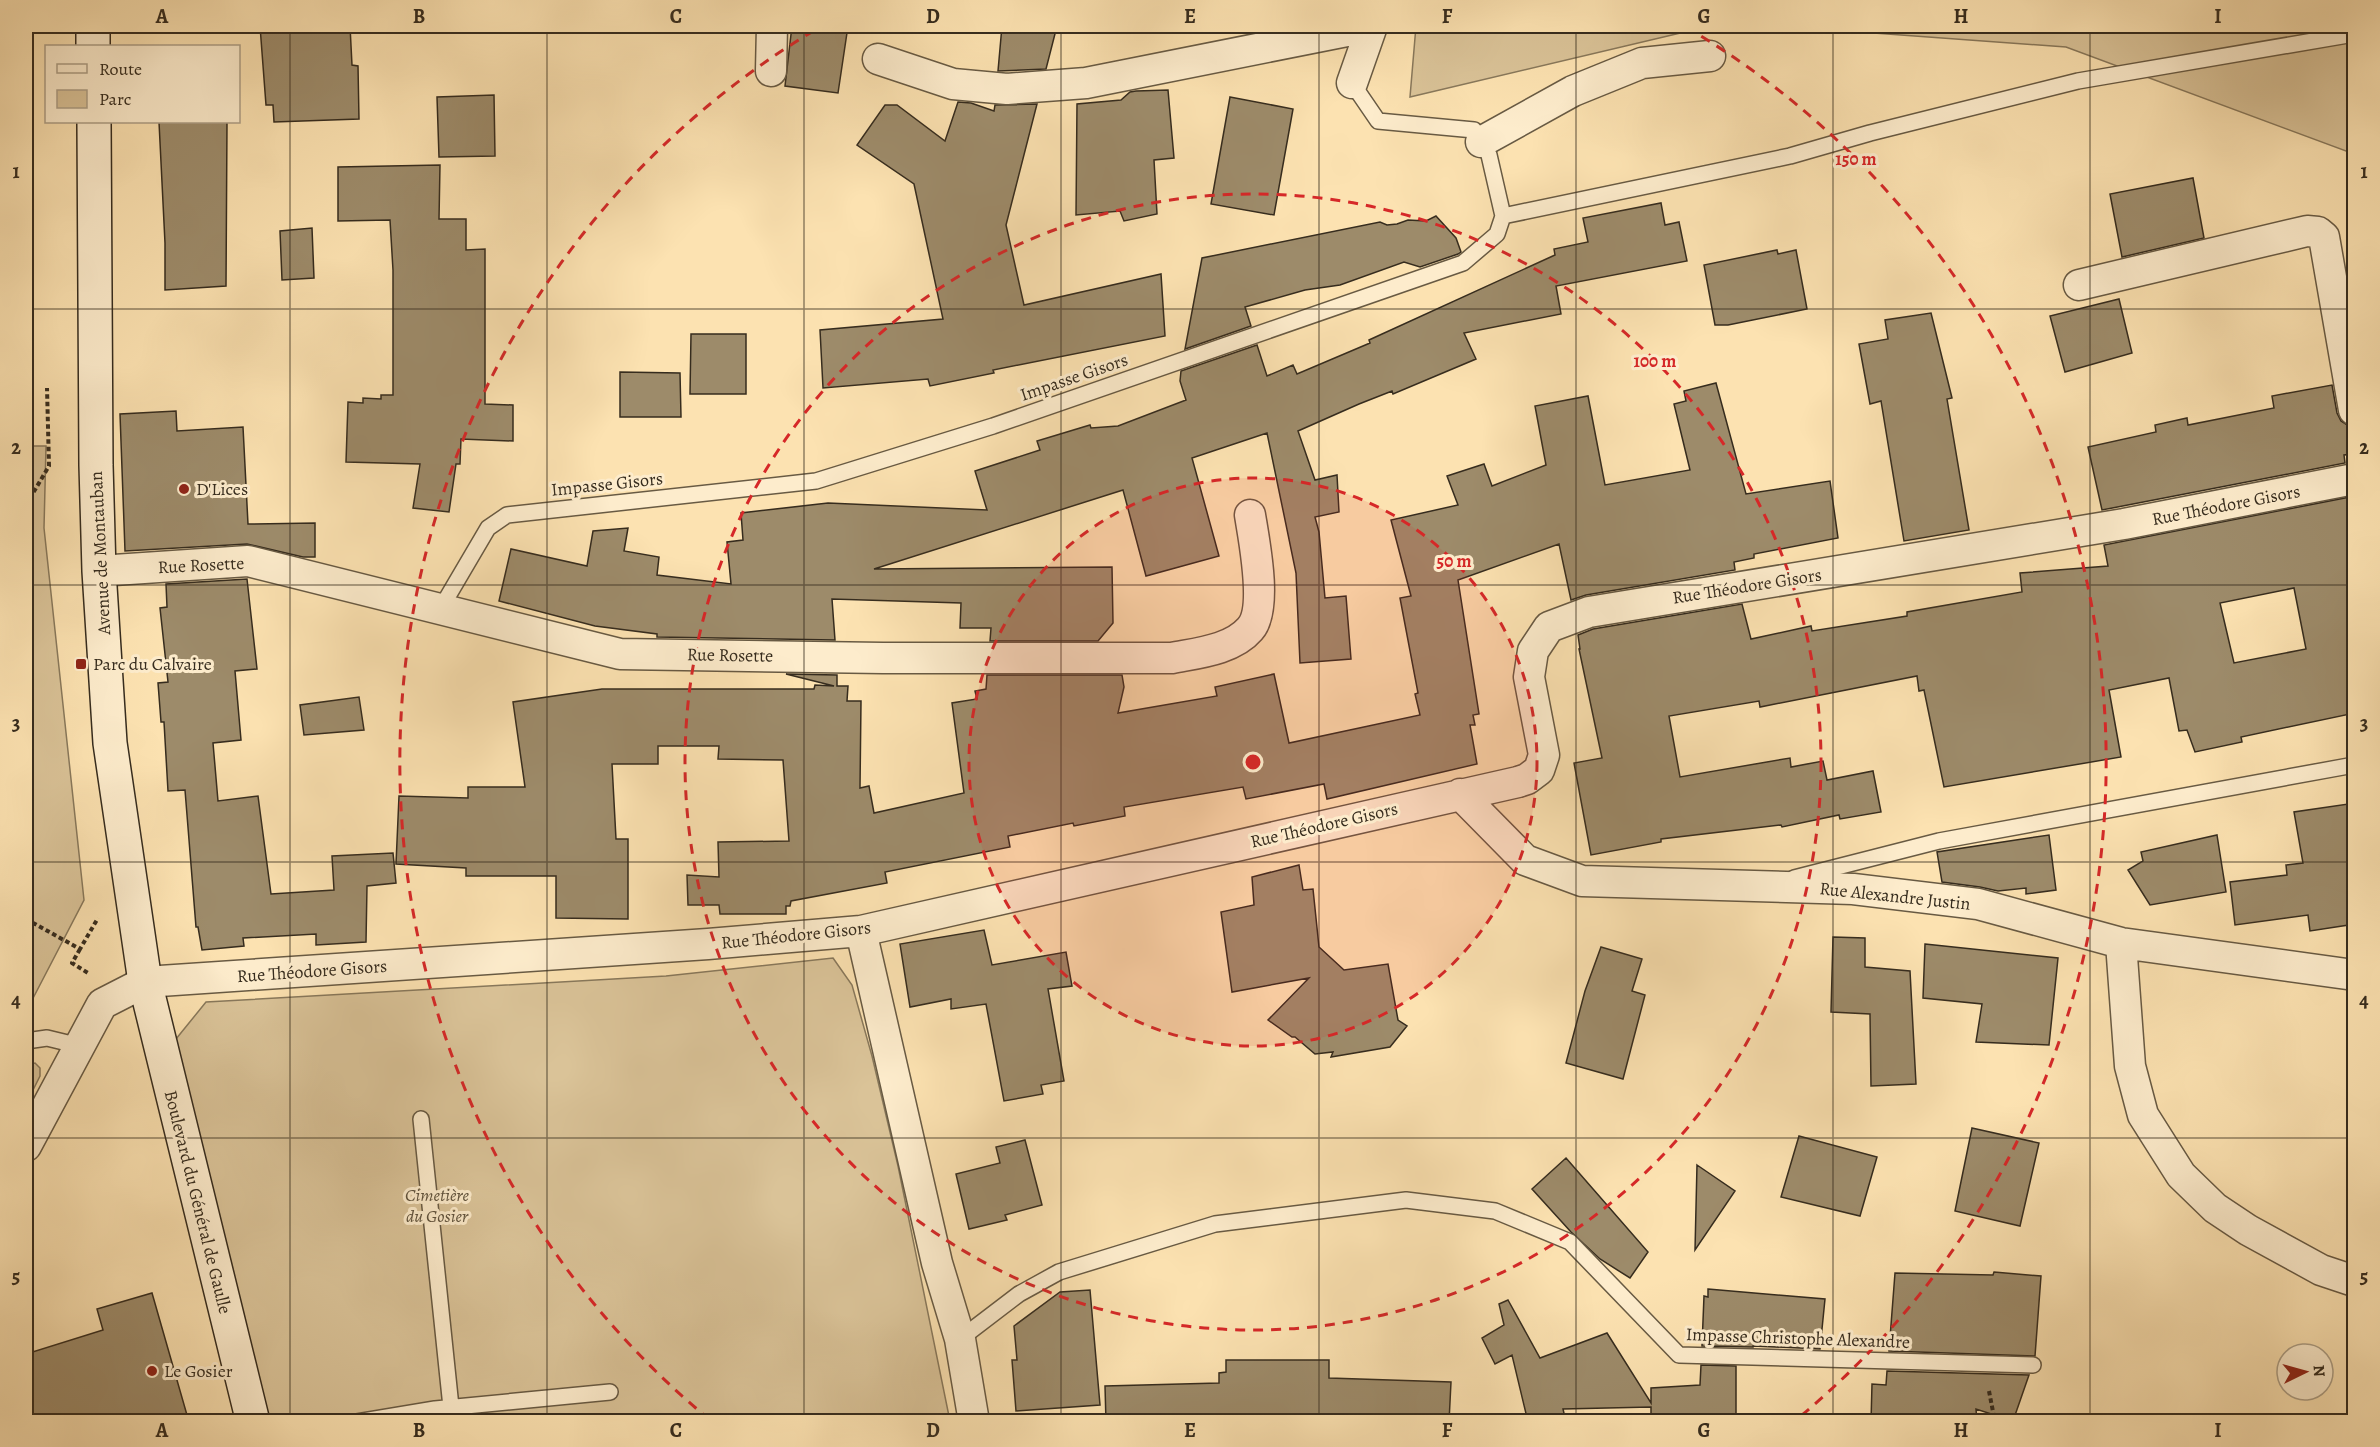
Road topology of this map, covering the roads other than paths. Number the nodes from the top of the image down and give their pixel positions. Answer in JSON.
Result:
{"nodes":[{"id":1,"x":93,"y":26,"type":"edge"},
{"id":2,"x":772,"y":26,"type":"edge"},
{"id":3,"x":1372,"y":26,"type":"edge"},
{"id":4,"x":2355,"y":34,"type":"edge"},
{"id":5,"x":93,"y":45,"type":"edge"},
{"id":6,"x":1710,"y":56,"type":"dead end"},
{"id":7,"x":878,"y":59,"type":"dead end"},
{"id":8,"x":771,"y":71,"type":"dead end"},
{"id":9,"x":1352,"y":82,"type":"joint"},
{"id":10,"x":94,"y":123,"type":"edge"},
{"id":11,"x":1481,"y":142,"type":"junction"},
{"id":12,"x":1503,"y":216,"type":"junction"},
{"id":13,"x":2079,"y":285,"type":"dead end"},
{"id":14,"x":2348,"y":342,"type":"edge"},
{"id":15,"x":2355,"y":410,"type":"edge"},
{"id":16,"x":2355,"y":479,"type":"edge"},
{"id":17,"x":1250,"y":515,"type":"dead end"},
{"id":18,"x":99,"y":571,"type":"junction"},
{"id":19,"x":441,"y":608,"type":"junction"},
{"id":20,"x":2355,"y":765,"type":"edge"},
{"id":21,"x":1460,"y":794,"type":"junction"},
{"id":22,"x":1765,"y":885,"type":"junction"},
{"id":23,"x":861,"y":931,"type":"junction"},
{"id":24,"x":2121,"y":943,"type":"junction"},
{"id":25,"x":2355,"y":975,"type":"edge"},
{"id":26,"x":145,"y":982,"type":"junction"},
{"id":27,"x":26,"y":1041,"type":"edge"},
{"id":28,"x":80,"y":1046,"type":"junction"},
{"id":29,"x":421,"y":1119,"type":"dead end"},
{"id":30,"x":26,"y":1146,"type":"edge"},
{"id":31,"x":2355,"y":1281,"type":"edge"},
{"id":32,"x":960,"y":1339,"type":"junction"},
{"id":33,"x":2033,"y":1365,"type":"dead end"},
{"id":34,"x":610,"y":1392,"type":"dead end"},
{"id":35,"x":441,"y":1412,"type":"edge"},
{"id":36,"x":253,"y":1422,"type":"edge"},
{"id":37,"x":357,"y":1422,"type":"edge"},
{"id":38,"x":974,"y":1422,"type":"edge"}],
"edges":[{"from":1,"to":5,"type":"main road"},
{"from":2,"to":8,"type":"street"},
{"from":3,"to":7,"type":"street"},
{"from":3,"to":9,"type":"street"},
{"from":4,"to":12,"type":"lane"},
{"from":6,"to":11,"type":"street"},
{"from":9,"to":11,"type":"lane"},
{"from":10,"to":18,"type":"main road","name":"Avenue de Montauban"},
{"from":11,"to":12,"type":"lane"},
{"from":12,"to":19,"type":"lane","name":"Impasse Gisors"},
{"from":13,"to":14,"type":"street"},
{"from":14,"to":15,"type":"street"},
{"from":16,"to":21,"type":"street","name":"Rue Théodore Gisors"},
{"from":17,"to":19,"type":"street","name":"Rue Rosette"},
{"from":18,"to":19,"type":"street","name":"Rue Rosette"},
{"from":18,"to":26,"type":"main road","name":"Avenue de Montauban"},
{"from":20,"to":22,"type":"lane"},
{"from":21,"to":22,"type":"street","name":"Rue Alexandre Justin"},
{"from":21,"to":23,"type":"street","name":"Rue Théodore Gisors"},
{"from":22,"to":24,"type":"street","name":"Rue Alexandre Justin"},
{"from":23,"to":26,"type":"street","name":"Rue Théodore Gisors"},
{"from":23,"to":32,"type":"street"},
{"from":24,"to":25,"type":"street","name":"Rue Alexandre Justin"},
{"from":24,"to":31,"type":"street"},
{"from":26,"to":28,"type":"street"},
{"from":26,"to":36,"type":"main road","name":"Boulevard du Général de Gaulle"},
{"from":27,"to":28,"type":"lane"},
{"from":28,"to":30,"type":"street"},
{"from":29,"to":35,"type":"lane"},
{"from":32,"to":33,"type":"lane","name":"Impasse Christophe Alexandre"},
{"from":32,"to":38,"type":"street"},
{"from":34,"to":35,"type":"lane"},
{"from":35,"to":37,"type":"lane"}]}
